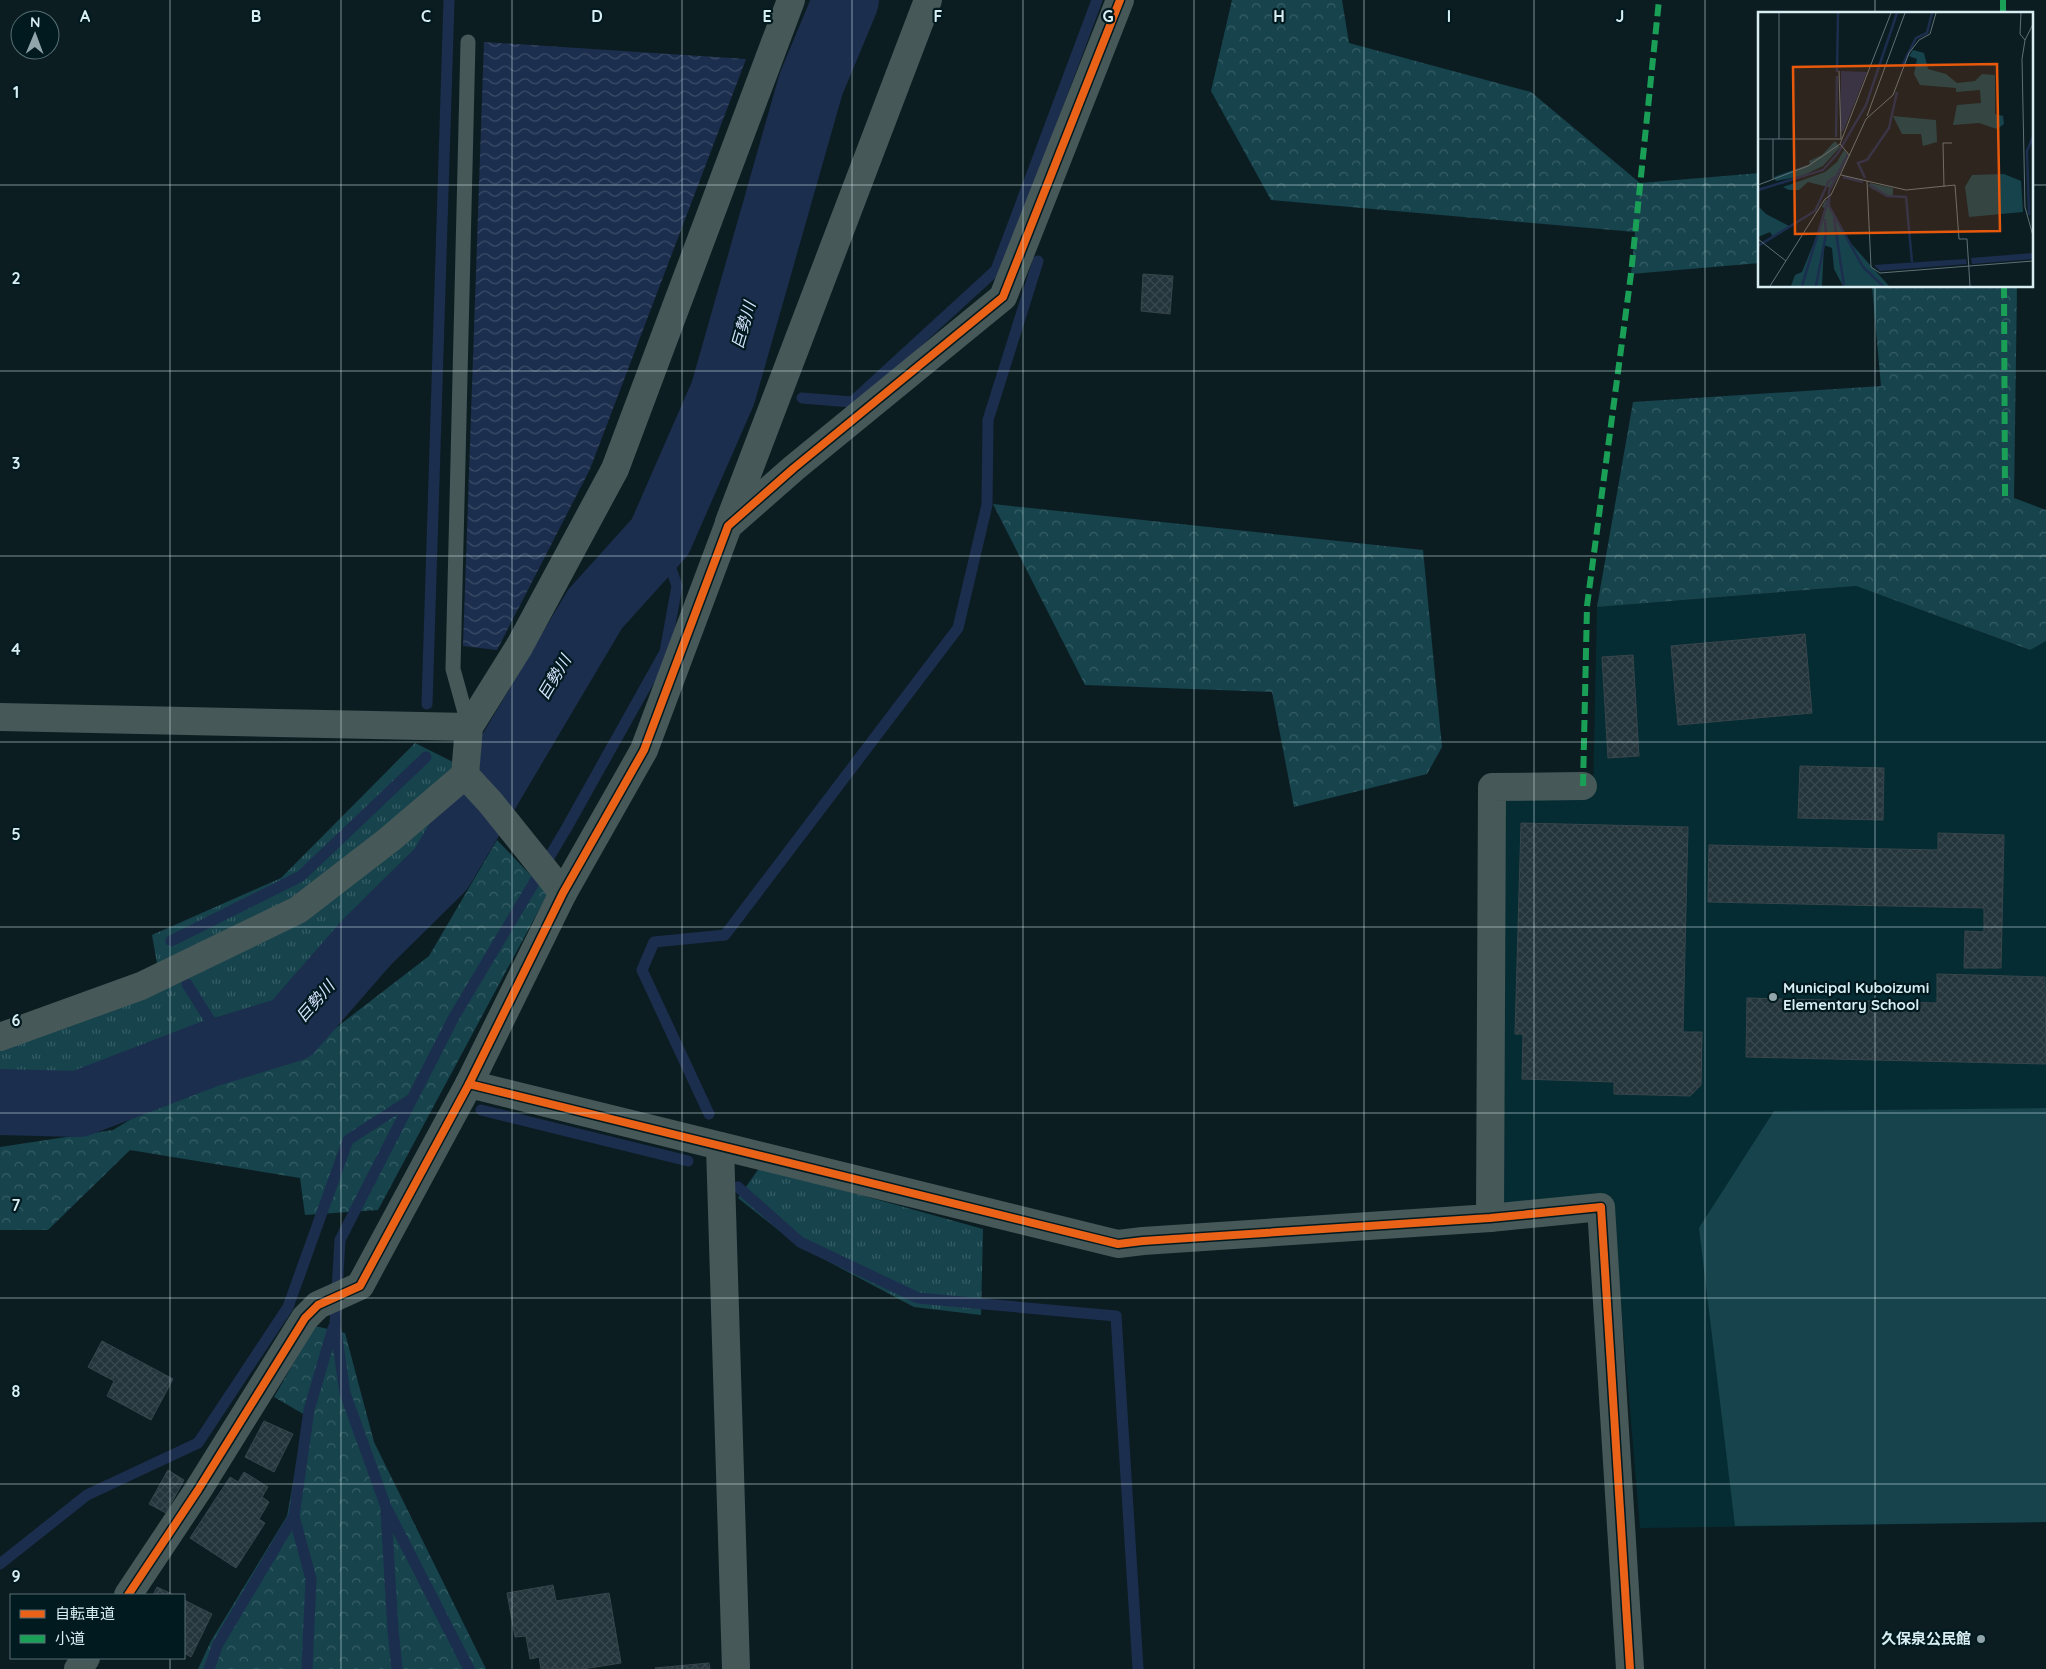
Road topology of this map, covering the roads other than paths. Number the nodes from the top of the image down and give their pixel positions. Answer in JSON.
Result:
{"nodes":[{"id":1,"x":791,"y":0,"type":"edge"},
{"id":2,"x":928,"y":0,"type":"edge"},
{"id":3,"x":1120,"y":0,"type":"edge"},
{"id":4,"x":468,"y":42,"type":"dead end"},
{"id":5,"x":728,"y":526,"type":"junction"},
{"id":6,"x":0,"y":717,"type":"edge"},
{"id":7,"x":469,"y":727,"type":"junction"},
{"id":8,"x":465,"y":776,"type":"junction"},
{"id":9,"x":1583,"y":786,"type":"dead end"},
{"id":10,"x":563,"y":893,"type":"junction"},
{"id":11,"x":0,"y":1037,"type":"edge"},
{"id":12,"x":470,"y":1084,"type":"junction"},
{"id":13,"x":720,"y":1146,"type":"junction"},
{"id":14,"x":1490,"y":1218,"type":"junction"},
{"id":15,"x":129,"y":1594,"type":"edge"},
{"id":16,"x":736,"y":1669,"type":"edge"},
{"id":17,"x":1630,"y":1669,"type":"edge"}],
"edges":[{"from":1,"to":7,"type":"street"},
{"from":2,"to":5,"type":"street"},
{"from":3,"to":5,"type":"street"},
{"from":4,"to":7,"type":"lane"},
{"from":5,"to":10,"type":"street"},
{"from":6,"to":7,"type":"street"},
{"from":7,"to":8,"type":"street"},
{"from":8,"to":10,"type":"street"},
{"from":8,"to":11,"type":"street"},
{"from":9,"to":14,"type":"street"},
{"from":10,"to":12,"type":"street"},
{"from":12,"to":13,"type":"street"},
{"from":12,"to":15,"type":"street"},
{"from":13,"to":14,"type":"street"},
{"from":13,"to":16,"type":"street"},
{"from":14,"to":17,"type":"street"}]}
